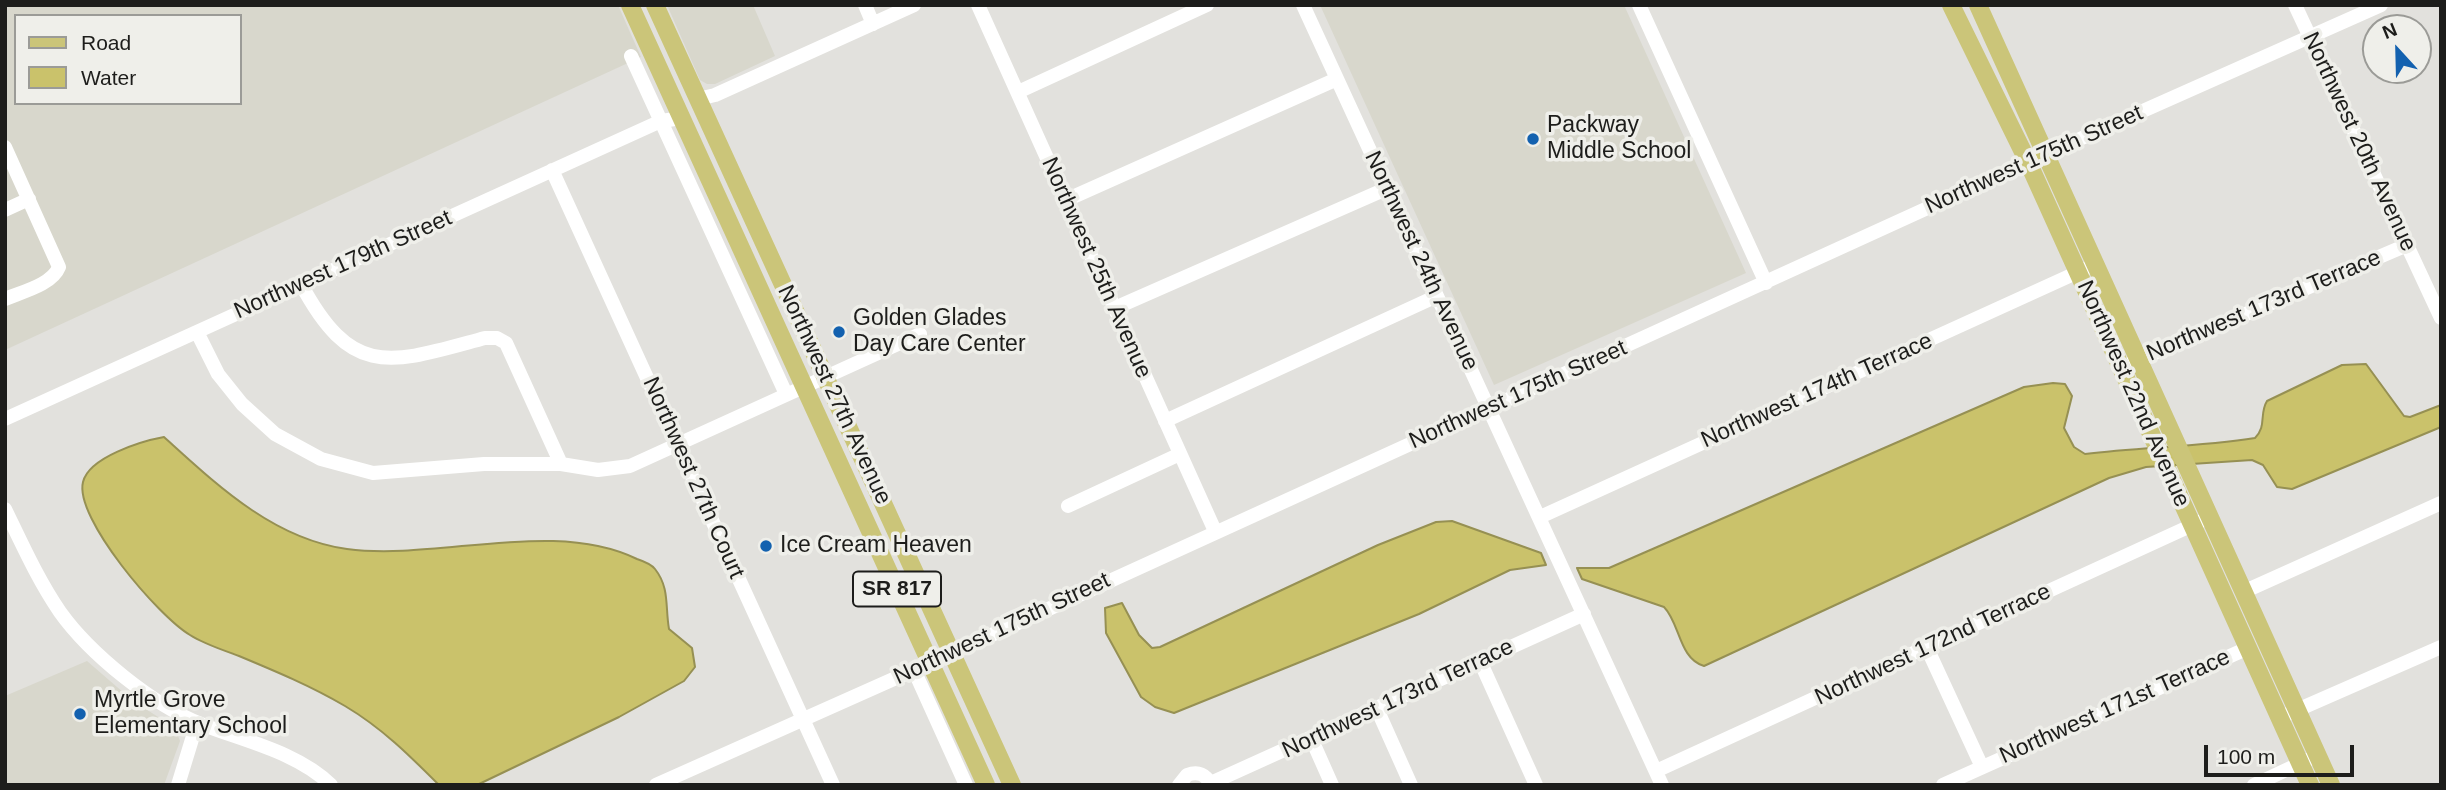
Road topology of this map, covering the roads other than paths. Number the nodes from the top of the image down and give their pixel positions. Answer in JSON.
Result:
{"nodes":[{"id":1,"x":630,"y":5,"type":"edge"},
{"id":2,"x":655,"y":5,"type":"edge"},
{"id":3,"x":865,"y":5,"type":"edge"},
{"id":4,"x":914,"y":5,"type":"edge"},
{"id":5,"x":978,"y":5,"type":"edge"},
{"id":6,"x":1207,"y":5,"type":"edge"},
{"id":7,"x":1303,"y":5,"type":"edge"},
{"id":8,"x":1639,"y":5,"type":"edge"},
{"id":9,"x":1951,"y":5,"type":"edge"},
{"id":10,"x":1978,"y":5,"type":"edge"},
{"id":11,"x":2295,"y":5,"type":"edge"},
{"id":12,"x":2381,"y":5,"type":"edge"},
{"id":13,"x":873,"y":24,"type":"junction"},
{"id":14,"x":2310,"y":37,"type":"junction"},
{"id":15,"x":631,"y":56,"type":"dead end"},
{"id":16,"x":662,"y":76,"type":"junction"},
{"id":17,"x":1337,"y":79,"type":"junction"},
{"id":18,"x":1018,"y":92,"type":"junction"},
{"id":19,"x":698,"y":99,"type":"junction"},
{"id":20,"x":682,"y":118,"type":"junction"},
{"id":21,"x":661,"y":121,"type":"junction"},
{"id":22,"x":716,"y":138,"type":"junction"},
{"id":23,"x":5,"y":147,"type":"edge"},
{"id":24,"x":2046,"y":154,"type":"junction"},
{"id":25,"x":2028,"y":162,"type":"junction"},
{"id":26,"x":552,"y":170,"type":"junction"},
{"id":27,"x":1388,"y":188,"type":"junction"},
{"id":28,"x":29,"y":199,"type":"junction"},
{"id":29,"x":1066,"y":201,"type":"junction"},
{"id":30,"x":5,"y":210,"type":"edge"},
{"id":31,"x":2407,"y":245,"type":"junction"},
{"id":32,"x":2086,"y":268,"type":"junction"},
{"id":33,"x":1766,"y":283,"type":"junction"},
{"id":34,"x":301,"y":284,"type":"junction"},
{"id":35,"x":1437,"y":296,"type":"junction"},
{"id":36,"x":5,"y":299,"type":"edge"},
{"id":37,"x":1115,"y":308,"type":"junction"},
{"id":38,"x":2441,"y":318,"type":"edge"},
{"id":39,"x":197,"y":332,"type":"junction"},
{"id":40,"x":920,"y":334,"type":"dead end"},
{"id":41,"x":2140,"y":360,"type":"junction"},
{"id":42,"x":2121,"y":368,"type":"junction"},
{"id":43,"x":825,"y":377,"type":"junction"},
{"id":44,"x":805,"y":386,"type":"junction"},
{"id":45,"x":786,"y":394,"type":"junction"},
{"id":46,"x":1489,"y":408,"type":"junction"},
{"id":47,"x":5,"y":419,"type":"edge"},
{"id":48,"x":1165,"y":421,"type":"junction"},
{"id":49,"x":677,"y":445,"type":"junction"},
{"id":50,"x":1180,"y":454,"type":"junction"},
{"id":51,"x":561,"y":464,"type":"junction"},
{"id":52,"x":2441,"y":503,"type":"edge"},
{"id":53,"x":1068,"y":506,"type":"dead end"},
{"id":54,"x":5,"y":509,"type":"edge"},
{"id":55,"x":1540,"y":517,"type":"junction"},
{"id":56,"x":2210,"y":517,"type":"junction"},
{"id":57,"x":2193,"y":526,"type":"junction"},
{"id":58,"x":1215,"y":531,"type":"junction"},
{"id":59,"x":2243,"y":592,"type":"junction"},
{"id":60,"x":1584,"y":614,"type":"junction"},
{"id":61,"x":2441,"y":647,"type":"edge"},
{"id":62,"x":1927,"y":648,"type":"junction"},
{"id":63,"x":2248,"y":648,"type":"junction"},
{"id":64,"x":951,"y":653,"type":"junction"},
{"id":65,"x":1480,"y":661,"type":"junction"},
{"id":66,"x":922,"y":666,"type":"junction"},
{"id":67,"x":1377,"y":709,"type":"junction"},
{"id":68,"x":2298,"y":709,"type":"junction"},
{"id":69,"x":802,"y":718,"type":"junction"},
{"id":70,"x":2280,"y":718,"type":"junction"},
{"id":71,"x":197,"y":723,"type":"junction"},
{"id":72,"x":1312,"y":740,"type":"junction"},
{"id":73,"x":2318,"y":755,"type":"junction"},
{"id":74,"x":2301,"y":764,"type":"junction"},
{"id":75,"x":1982,"y":767,"type":"junction"},
{"id":76,"x":1659,"y":778,"type":"edge"},
{"id":77,"x":1211,"y":784,"type":"edge"},
{"id":78,"x":178,"y":785,"type":"edge"},
{"id":79,"x":331,"y":785,"type":"edge"},
{"id":80,"x":656,"y":785,"type":"edge"},
{"id":81,"x":833,"y":785,"type":"edge"},
{"id":82,"x":966,"y":785,"type":"edge"},
{"id":83,"x":986,"y":785,"type":"edge"},
{"id":84,"x":1012,"y":785,"type":"edge"},
{"id":85,"x":1179,"y":785,"type":"edge"},
{"id":86,"x":1332,"y":785,"type":"edge"},
{"id":87,"x":1411,"y":785,"type":"edge"},
{"id":88,"x":1536,"y":785,"type":"edge"},
{"id":89,"x":1943,"y":785,"type":"edge"},
{"id":90,"x":2254,"y":785,"type":"edge"},
{"id":91,"x":2311,"y":785,"type":"edge"},
{"id":92,"x":2332,"y":785,"type":"edge"}],
"edges":[{"from":1,"to":16,"type":"main road","name":"Northwest 27th Avenue","number":"SR 817"},
{"from":2,"to":19,"type":"main road","name":"Northwest 27th Avenue","number":"SR 817"},
{"from":3,"to":13,"type":"street"},
{"from":4,"to":13,"type":"street"},
{"from":5,"to":18,"type":"street","name":"Northwest 25th Avenue"},
{"from":6,"to":18,"type":"street"},
{"from":7,"to":17,"type":"street","name":"Northwest 24th Avenue"},
{"from":8,"to":33,"type":"street"},
{"from":9,"to":25,"type":"main road","name":"Northwest 22nd Avenue"},
{"from":10,"to":24,"type":"main road","name":"Northwest 22nd Avenue"},
{"from":11,"to":14,"type":"street","name":"Northwest 20th Avenue"},
{"from":12,"to":14,"type":"street","name":"Northwest 175th Street"},
{"from":13,"to":19,"type":"street"},
{"from":14,"to":24,"type":"street","name":"Northwest 175th Street"},
{"from":14,"to":31,"type":"street","name":"Northwest 20th Avenue"},
{"from":15,"to":21,"type":"street"},
{"from":16,"to":19,"type":"main road"},
{"from":16,"to":20,"type":"main road","name":"Northwest 27th Avenue","number":"SR 817"},
{"from":17,"to":27,"type":"street","name":"Northwest 24th Avenue"},
{"from":17,"to":29,"type":"street"},
{"from":18,"to":29,"type":"street","name":"Northwest 25th Avenue"},
{"from":19,"to":22,"type":"main road","name":"Northwest 27th Avenue","number":"SR 817"},
{"from":20,"to":21,"type":"street","name":"Northwest 179th Street"},
{"from":20,"to":22,"type":"main road"},
{"from":20,"to":44,"type":"main road","name":"Northwest 27th Avenue","number":"SR 817"},
{"from":21,"to":26,"type":"street","name":"Northwest 179th Street"},
{"from":21,"to":45,"type":"street"},
{"from":22,"to":43,"type":"main road","name":"Northwest 27th Avenue","number":"SR 817"},
{"from":23,"to":28,"type":"street"},
{"from":24,"to":25,"type":"street","name":"Northwest 175th Street"},
{"from":24,"to":32,"type":"main road","name":"Northwest 22nd Avenue"},
{"from":25,"to":32,"type":"main road","name":"Northwest 22nd Avenue"},
{"from":25,"to":33,"type":"street","name":"Northwest 175th Street"},
{"from":26,"to":34,"type":"street","name":"Northwest 179th Street"},
{"from":26,"to":49,"type":"street","name":"Northwest 27th Court"},
{"from":27,"to":35,"type":"street","name":"Northwest 24th Avenue"},
{"from":27,"to":37,"type":"street"},
{"from":28,"to":30,"type":"street"},
{"from":28,"to":36,"type":"street"},
{"from":29,"to":37,"type":"street","name":"Northwest 25th Avenue"},
{"from":31,"to":38,"type":"street","name":"Northwest 20th Avenue"},
{"from":31,"to":41,"type":"street","name":"Northwest 173rd Terrace"},
{"from":32,"to":41,"type":"main road","name":"Northwest 22nd Avenue"},
{"from":32,"to":42,"type":"main road","name":"Northwest 22nd Avenue"},
{"from":32,"to":55,"type":"street","name":"Northwest 174th Terrace"},
{"from":33,"to":46,"type":"street","name":"Northwest 175th Street"},
{"from":34,"to":39,"type":"street","name":"Northwest 179th Street"},
{"from":34,"to":51,"type":"street"},
{"from":35,"to":46,"type":"street","name":"Northwest 24th Avenue"},
{"from":35,"to":48,"type":"street"},
{"from":37,"to":48,"type":"street","name":"Northwest 25th Avenue"},
{"from":39,"to":47,"type":"street","name":"Northwest 179th Street"},
{"from":39,"to":51,"type":"street"},
{"from":40,"to":43,"type":"street"},
{"from":41,"to":42,"type":"street","name":"Northwest 173rd Terrace"},
{"from":41,"to":56,"type":"main road","name":"Northwest 22nd Avenue"},
{"from":42,"to":57,"type":"main road","name":"Northwest 22nd Avenue"},
{"from":43,"to":44,"type":"street"},
{"from":43,"to":64,"type":"main road","name":"Northwest 27th Avenue","number":"SR 817"},
{"from":44,"to":45,"type":"street"},
{"from":44,"to":66,"type":"main road","name":"Northwest 27th Avenue","number":"SR 817"},
{"from":45,"to":49,"type":"street"},
{"from":46,"to":55,"type":"street","name":"Northwest 24th Avenue"},
{"from":46,"to":58,"type":"street","name":"Northwest 175th Street"},
{"from":48,"to":50,"type":"street","name":"Northwest 25th Avenue"},
{"from":49,"to":51,"type":"street"},
{"from":49,"to":69,"type":"street","name":"Northwest 27th Court"},
{"from":50,"to":53,"type":"street"},
{"from":50,"to":58,"type":"street","name":"Northwest 25th Avenue"},
{"from":52,"to":59,"type":"street"},
{"from":54,"to":71,"type":"street"},
{"from":55,"to":60,"type":"street","name":"Northwest 24th Avenue"},
{"from":56,"to":57,"type":"street","name":"Northwest 172nd Terrace"},
{"from":56,"to":59,"type":"main road","name":"Northwest 22nd Avenue"},
{"from":57,"to":62,"type":"street","name":"Northwest 172nd Terrace"},
{"from":57,"to":63,"type":"main road","name":"Northwest 22nd Avenue"},
{"from":58,"to":64,"type":"street","name":"Northwest 175th Street"},
{"from":59,"to":68,"type":"main road","name":"Northwest 22nd Avenue"},
{"from":60,"to":65,"type":"street","name":"Northwest 173rd Terrace"},
{"from":60,"to":76,"type":"street","name":"Northwest 24th Avenue"},
{"from":61,"to":68,"type":"street"},
{"from":62,"to":75,"type":"street"},
{"from":62,"to":76,"type":"street","name":"Northwest 172nd Terrace"},
{"from":63,"to":70,"type":"main road","name":"Northwest 22nd Avenue"},
{"from":63,"to":75,"type":"street","name":"Northwest 171st Terrace"},
{"from":64,"to":66,"type":"street","name":"Northwest 175th Street"},
{"from":64,"to":84,"type":"main road","name":"Northwest 27th Avenue","number":"SR 817"},
{"from":65,"to":67,"type":"street","name":"Northwest 173rd Terrace"},
{"from":65,"to":88,"type":"street"},
{"from":66,"to":69,"type":"street","name":"Northwest 175th Street"},
{"from":66,"to":82,"type":"street"},
{"from":66,"to":83,"type":"main road","name":"Northwest 27th Avenue","number":"SR 817"},
{"from":67,"to":72,"type":"street","name":"Northwest 173rd Terrace"},
{"from":67,"to":87,"type":"street"},
{"from":68,"to":70,"type":"street"},
{"from":68,"to":73,"type":"main road","name":"Northwest 22nd Avenue"},
{"from":69,"to":80,"type":"street","name":"Northwest 175th Street"},
{"from":69,"to":81,"type":"street","name":"Northwest 27th Court"},
{"from":70,"to":74,"type":"main road","name":"Northwest 22nd Avenue"},
{"from":71,"to":78,"type":"street"},
{"from":71,"to":79,"type":"street"},
{"from":72,"to":77,"type":"street","name":"Northwest 173rd Terrace"},
{"from":72,"to":86,"type":"street"},
{"from":73,"to":74,"type":"street"},
{"from":73,"to":92,"type":"main road","name":"Northwest 22nd Avenue"},
{"from":74,"to":90,"type":"street"},
{"from":74,"to":91,"type":"main road","name":"Northwest 22nd Avenue"},
{"from":75,"to":89,"type":"street","name":"Northwest 171st Terrace"},
{"from":77,"to":85,"type":"street","name":"Northwest 173rd Terrace"}]}
